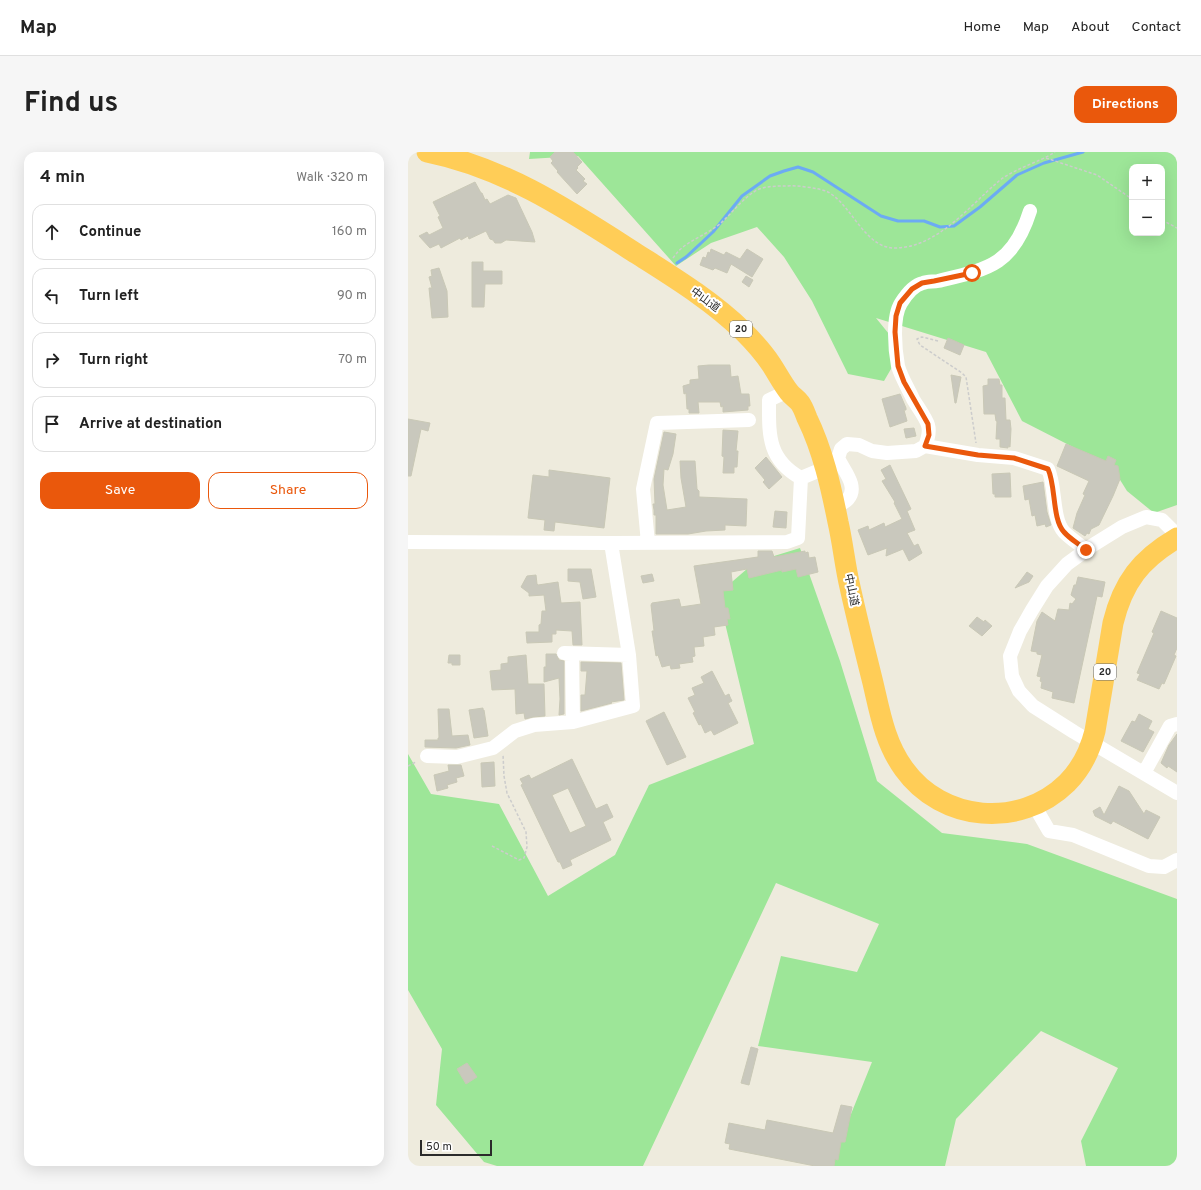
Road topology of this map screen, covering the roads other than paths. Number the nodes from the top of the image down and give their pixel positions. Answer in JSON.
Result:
{"nodes":[{"id":1,"x":427,"y":152,"type":"edge"},
{"id":2,"x":1030,"y":211,"type":"dead end"},
{"id":3,"x":788,"y":391,"type":"junction"},
{"id":4,"x":748,"y":420,"type":"dead end"},
{"id":5,"x":925,"y":446,"type":"junction"},
{"id":6,"x":825,"y":468,"type":"junction"},
{"id":7,"x":801,"y":478,"type":"junction"},
{"id":8,"x":835,"y":508,"type":"junction"},
{"id":9,"x":1177,"y":535,"type":"edge"},
{"id":10,"x":1177,"y":538,"type":"edge"},
{"id":11,"x":408,"y":542,"type":"edge"},
{"id":12,"x":648,"y":543,"type":"junction"},
{"id":13,"x":611,"y":544,"type":"junction"},
{"id":14,"x":1086,"y":550,"type":"junction"},
{"id":15,"x":629,"y":655,"type":"junction"},
{"id":16,"x":573,"y":722,"type":"junction"},
{"id":17,"x":1177,"y":724,"type":"edge"},
{"id":18,"x":427,"y":756,"type":"dead end"},
{"id":19,"x":1144,"y":773,"type":"junction"},
{"id":20,"x":1177,"y":793,"type":"edge"},
{"id":21,"x":1034,"y":805,"type":"junction"},
{"id":22,"x":1177,"y":860,"type":"edge"}],
"edges":[{"from":1,"to":3,"type":"highway","name":"中山道","number":"20"},
{"from":2,"to":5,"type":"street"},
{"from":3,"to":6,"type":"highway","name":"中山道","number":"20"},
{"from":3,"to":7,"type":"street"},
{"from":4,"to":12,"type":"street"},
{"from":5,"to":8,"type":"street"},
{"from":5,"to":14,"type":"street"},
{"from":6,"to":7,"type":"street"},
{"from":6,"to":8,"type":"highway","name":"中山道","number":"20"},
{"from":7,"to":12,"type":"street"},
{"from":8,"to":21,"type":"highway","name":"中山道","number":"20"},
{"from":9,"to":14,"type":"street"},
{"from":10,"to":21,"type":"highway","name":"中山道","number":"20"},
{"from":11,"to":13,"type":"street"},
{"from":12,"to":13,"type":"street"},
{"from":13,"to":15,"type":"street"},
{"from":14,"to":19,"type":"street"},
{"from":15,"to":16,"type":"street"},
{"from":15,"to":16,"type":"street"},
{"from":16,"to":18,"type":"street"},
{"from":17,"to":19,"type":"street"},
{"from":19,"to":20,"type":"street"},
{"from":21,"to":22,"type":"street"}]}
